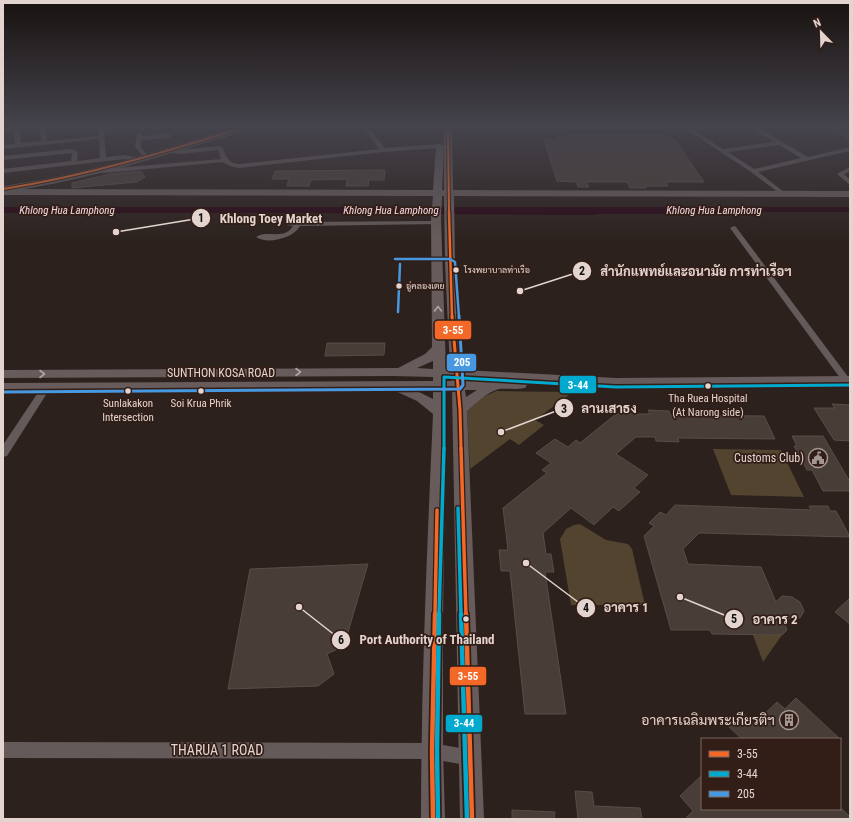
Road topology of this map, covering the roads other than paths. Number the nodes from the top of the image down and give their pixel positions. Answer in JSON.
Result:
{"nodes":[{"id":1,"x":47,"y":165,"type":"edge"},
{"id":2,"x":109,"y":165,"type":"edge"},
{"id":3,"x":123,"y":165,"type":"edge"},
{"id":4,"x":166,"y":165,"type":"edge"},
{"id":5,"x":235,"y":165,"type":"edge"},
{"id":6,"x":245,"y":165,"type":"edge"},
{"id":7,"x":443,"y":165,"type":"edge"},
{"id":8,"x":446,"y":165,"type":"edge"},
{"id":9,"x":744,"y":165,"type":"edge"},
{"id":10,"x":778,"y":165,"type":"edge"},
{"id":11,"x":850,"y":169,"type":"edge"},
{"id":12,"x":3,"y":171,"type":"edge"},
{"id":13,"x":104,"y":171,"type":"junction"},
{"id":14,"x":753,"y":171,"type":"junction"},
{"id":15,"x":849,"y":180,"type":"edge"},
{"id":16,"x":3,"y":185,"type":"edge"},
{"id":17,"x":3,"y":189,"type":"edge"},
{"id":18,"x":3,"y":192,"type":"edge"},
{"id":19,"x":782,"y":193,"type":"junction"},
{"id":20,"x":850,"y":194,"type":"edge"},
{"id":21,"x":437,"y":198,"type":"junction"},
{"id":22,"x":449,"y":198,"type":"junction"},
{"id":23,"x":436,"y":220,"type":"junction"},
{"id":24,"x":289,"y":224,"type":"dead end"},
{"id":25,"x":297,"y":224,"type":"junction"},
{"id":26,"x":734,"y":228,"type":"dead end"},
{"id":27,"x":260,"y":237,"type":"dead end"},
{"id":28,"x":437,"y":264,"type":"junction"},
{"id":29,"x":450,"y":264,"type":"junction"},
{"id":30,"x":438,"y":348,"type":"junction"},
{"id":31,"x":454,"y":348,"type":"junction"},
{"id":32,"x":398,"y":372,"type":"junction"},
{"id":33,"x":3,"y":374,"type":"edge"},
{"id":34,"x":439,"y":379,"type":"junction"},
{"id":35,"x":457,"y":379,"type":"junction"},
{"id":36,"x":498,"y":380,"type":"junction"},
{"id":37,"x":849,"y":382,"type":"edge"},
{"id":38,"x":389,"y":385,"type":"junction"},
{"id":39,"x":3,"y":387,"type":"edge"},
{"id":40,"x":46,"y":387,"type":"junction"},
{"id":41,"x":460,"y":410,"type":"junction"},
{"id":42,"x":440,"y":412,"type":"junction"},
{"id":43,"x":3,"y":453,"type":"edge"},
{"id":44,"x":3,"y":750,"type":"edge"},
{"id":45,"x":432,"y":751,"type":"junction"},
{"id":46,"x":471,"y":758,"type":"junction"},
{"id":47,"x":433,"y":819,"type":"edge"},
{"id":48,"x":472,"y":819,"type":"edge"}],
"edges":[{"from":1,"to":12,"type":"street"},
{"from":2,"to":16,"type":"main road"},
{"from":3,"to":13,"type":"main road"},
{"from":4,"to":13,"type":"street"},
{"from":5,"to":6,"type":"street"},
{"from":7,"to":21,"type":"street"},
{"from":8,"to":22,"type":"street"},
{"from":9,"to":14,"type":"street"},
{"from":10,"to":14,"type":"street"},
{"from":11,"to":15,"type":"street"},
{"from":13,"to":17,"type":"main road"},
{"from":14,"to":19,"type":"street"},
{"from":18,"to":21,"type":"street"},
{"from":19,"to":20,"type":"street"},
{"from":19,"to":22,"type":"street"},
{"from":21,"to":22,"type":"street"},
{"from":21,"to":23,"type":"street"},
{"from":22,"to":29,"type":"street"},
{"from":23,"to":25,"type":"street"},
{"from":23,"to":28,"type":"street"},
{"from":24,"to":25,"type":"street"},
{"from":25,"to":27,"type":"street"},
{"from":26,"to":37,"type":"street"},
{"from":28,"to":29,"type":"street"},
{"from":30,"to":28,"type":"street","one_way":true},
{"from":29,"to":31,"type":"street"},
{"from":30,"to":32,"type":"street"},
{"from":30,"to":34,"type":"street"},
{"from":31,"to":35,"type":"street"},
{"from":31,"to":36,"type":"street"},
{"from":33,"to":32,"type":"street","name":"SUNTHON KOSA ROAD","one_way":true},
{"from":32,"to":34,"type":"street","name":"SUNTHON KOSA ROAD"},
{"from":34,"to":35,"type":"street"},
{"from":34,"to":38,"type":"street","name":"SUNTHON KOSA ROAD"},
{"from":34,"to":42,"type":"street"},
{"from":35,"to":36,"type":"street"},
{"from":35,"to":41,"type":"street"},
{"from":36,"to":37,"type":"street"},
{"from":36,"to":41,"type":"street"},
{"from":38,"to":40,"type":"street","name":"SUNTHON KOSA ROAD"},
{"from":38,"to":42,"type":"street"},
{"from":39,"to":40,"type":"street","name":"SUNTHON KOSA ROAD"},
{"from":40,"to":43,"type":"street"},
{"from":41,"to":46,"type":"street"},
{"from":42,"to":45,"type":"street"},
{"from":44,"to":45,"type":"street","name":"THARUA 1 ROAD"},
{"from":45,"to":46,"type":"street","name":"THARUA 1 ROAD"},
{"from":45,"to":47,"type":"street"},
{"from":46,"to":48,"type":"street"}]}
